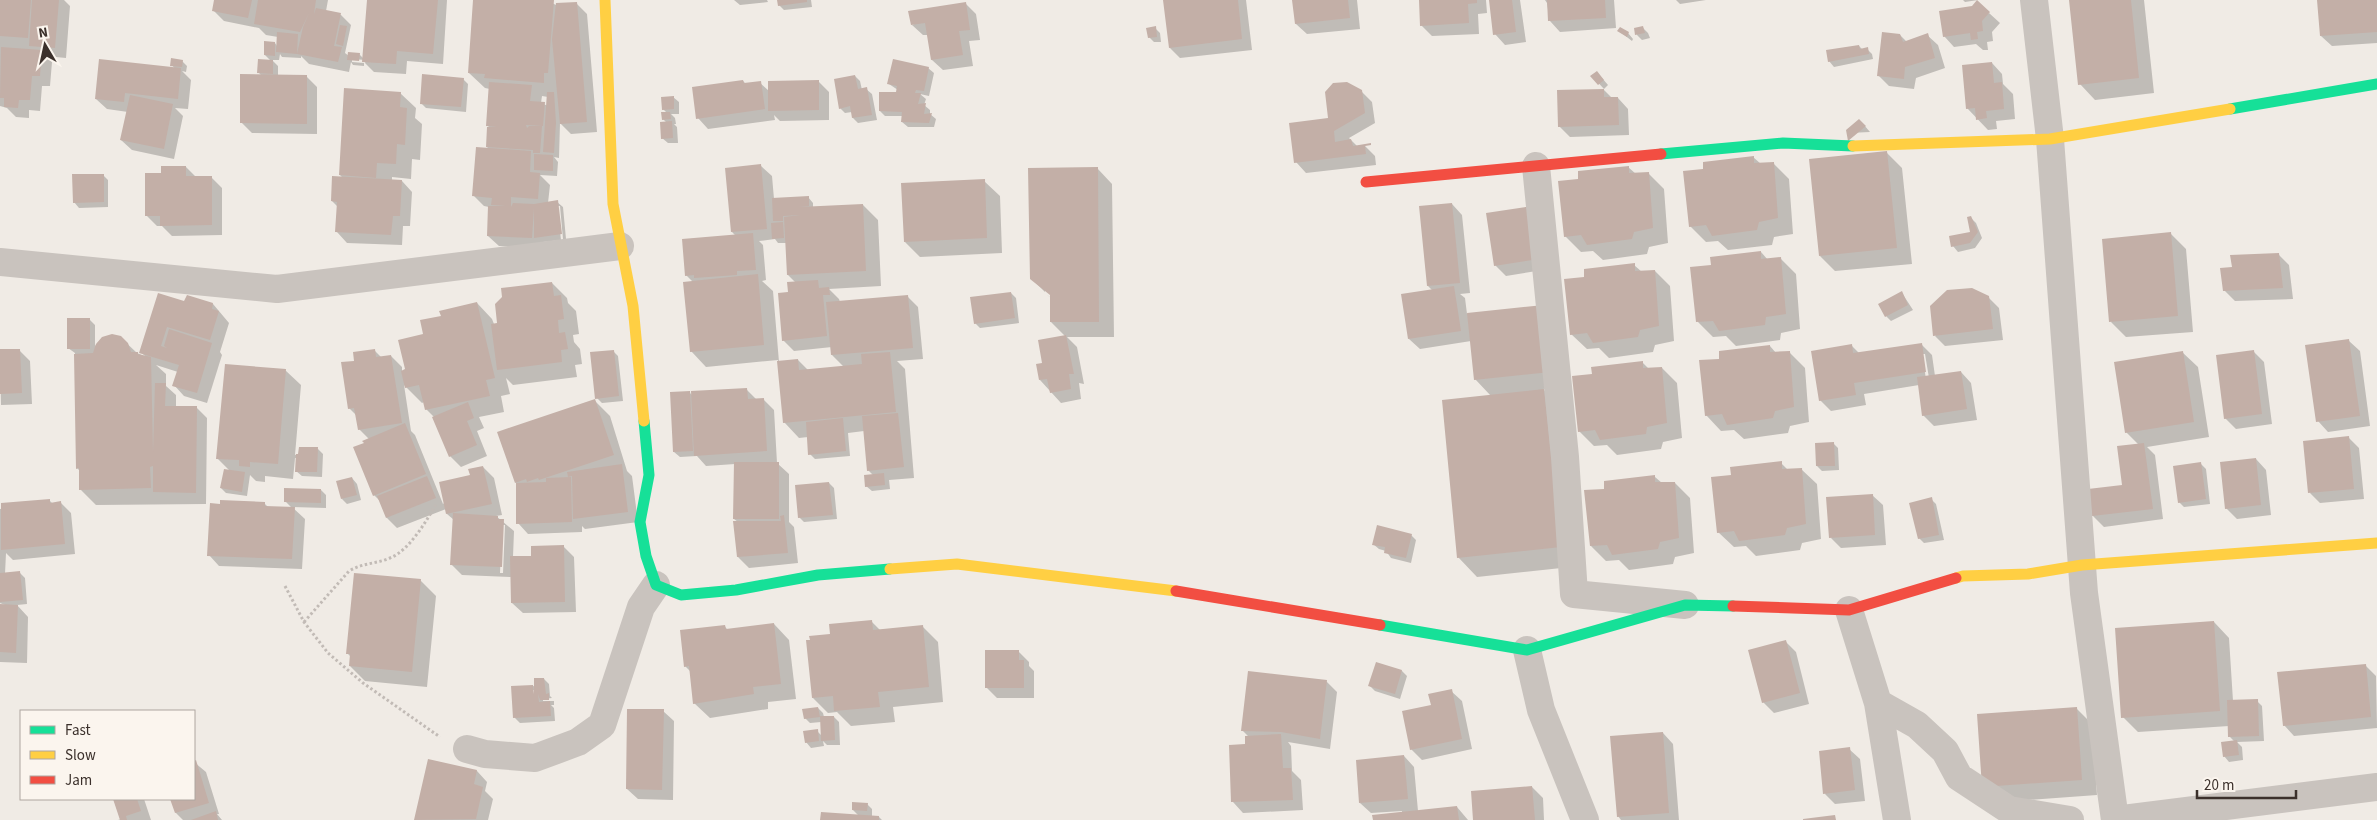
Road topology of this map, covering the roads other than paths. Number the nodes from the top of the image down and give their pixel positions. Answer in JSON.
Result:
{"nodes":[{"id":1,"x":606,"y":0,"type":"edge"},
{"id":2,"x":2034,"y":0,"type":"edge"},
{"id":3,"x":2377,"y":84,"type":"edge"},
{"id":4,"x":2050,"y":139,"type":"junction"},
{"id":5,"x":1536,"y":166,"type":"junction"},
{"id":6,"x":1366,"y":182,"type":"dead end"},
{"id":7,"x":620,"y":246,"type":"junction"},
{"id":8,"x":0,"y":262,"type":"edge"},
{"id":9,"x":2377,"y":543,"type":"edge"},
{"id":10,"x":2082,"y":565,"type":"junction"},
{"id":11,"x":656,"y":585,"type":"junction"},
{"id":12,"x":1685,"y":605,"type":"junction"},
{"id":13,"x":1849,"y":610,"type":"junction"},
{"id":14,"x":1527,"y":650,"type":"junction"},
{"id":15,"x":1878,"y":703,"type":"junction"},
{"id":16,"x":467,"y":749,"type":"road end"},
{"id":17,"x":2377,"y":787,"type":"edge"},
{"id":18,"x":1585,"y":820,"type":"edge"},
{"id":19,"x":1897,"y":820,"type":"edge"},
{"id":20,"x":2070,"y":820,"type":"edge"},
{"id":21,"x":2115,"y":820,"type":"edge"}],
"edges":[{"from":1,"to":7,"type":"street"},
{"from":2,"to":4,"type":"street"},
{"from":3,"to":4,"type":"street"},
{"from":4,"to":5,"type":"street"},
{"from":4,"to":10,"type":"street"},
{"from":5,"to":6,"type":"street"},
{"from":5,"to":12,"type":"street"},
{"from":7,"to":8,"type":"street"},
{"from":7,"to":11,"type":"street"},
{"from":9,"to":10,"type":"street"},
{"from":10,"to":13,"type":"street"},
{"from":10,"to":21,"type":"street"},
{"from":11,"to":14,"type":"street"},
{"from":11,"to":16,"type":"street"},
{"from":12,"to":13,"type":"street"},
{"from":12,"to":14,"type":"street"},
{"from":13,"to":15,"type":"street"},
{"from":14,"to":18,"type":"street"},
{"from":15,"to":19,"type":"street"},
{"from":15,"to":20,"type":"street"},
{"from":17,"to":21,"type":"street"}]}
